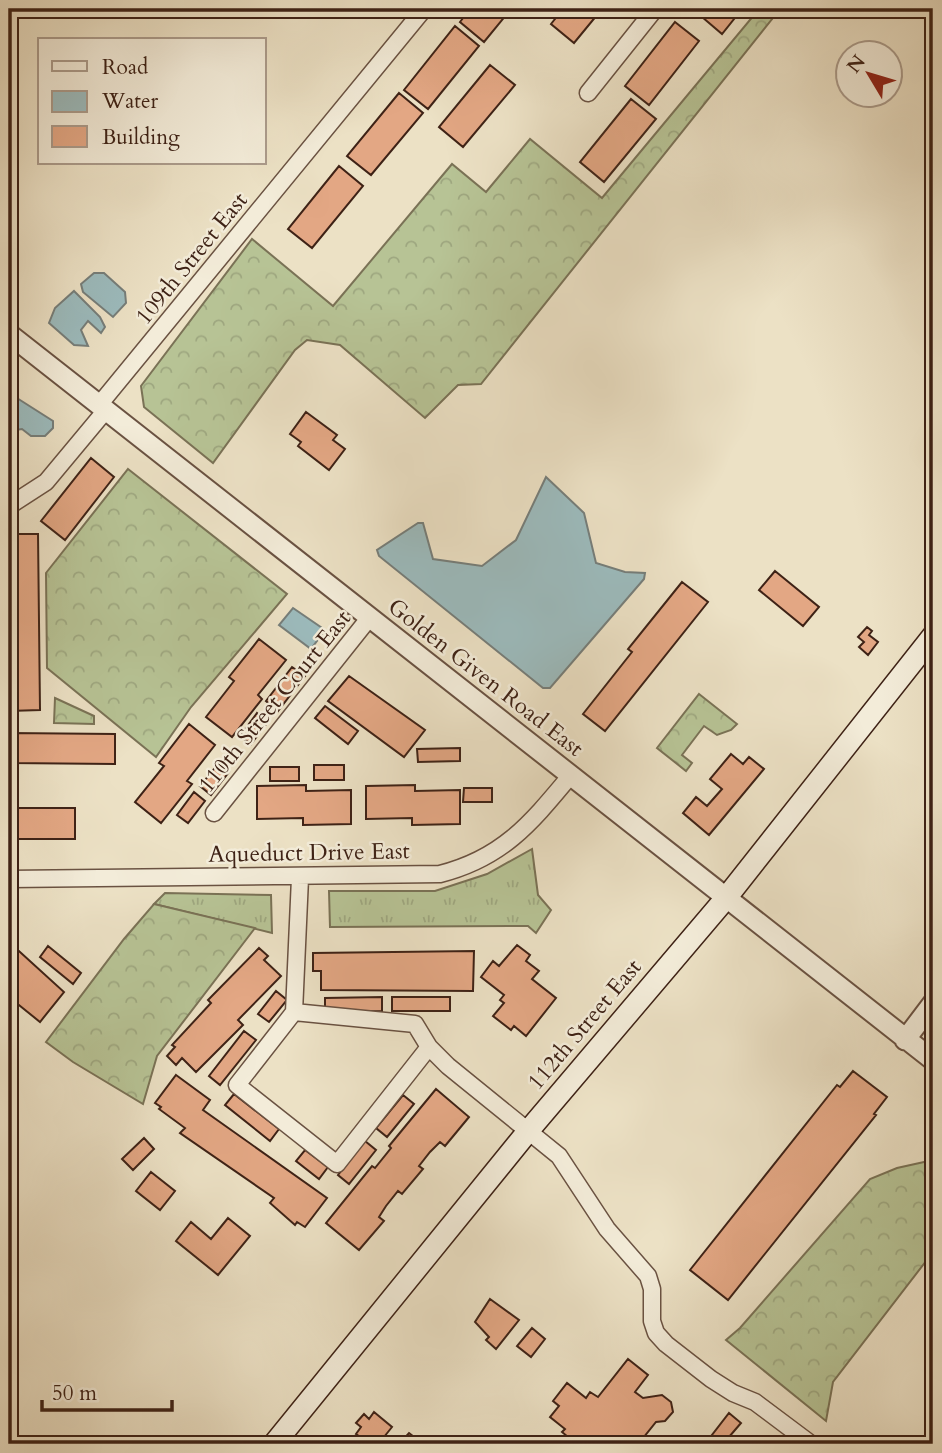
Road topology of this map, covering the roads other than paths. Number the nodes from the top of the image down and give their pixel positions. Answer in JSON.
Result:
{"nodes":[{"id":1,"x":424,"y":9,"type":"edge"},
{"id":2,"x":655,"y":9,"type":"edge"},
{"id":3,"x":588,"y":93,"type":"dead end"},
{"id":4,"x":9,"y":334,"type":"edge"},
{"id":5,"x":103,"y":408,"type":"junction"},
{"id":6,"x":9,"y":506,"type":"edge"},
{"id":7,"x":370,"y":617,"type":"junction"},
{"id":8,"x":933,"y":636,"type":"edge"},
{"id":9,"x":571,"y":775,"type":"junction"},
{"id":10,"x":214,"y":813,"type":"dead end"},
{"id":11,"x":300,"y":877,"type":"junction"},
{"id":12,"x":9,"y":879,"type":"edge"},
{"id":13,"x":726,"y":898,"type":"junction"},
{"id":14,"x":933,"y":1003,"type":"edge"},
{"id":15,"x":294,"y":1012,"type":"junction"},
{"id":16,"x":905,"y":1040,"type":"junction"},
{"id":17,"x":429,"y":1047,"type":"junction"},
{"id":18,"x":933,"y":1060,"type":"edge"},
{"id":19,"x":529,"y":1130,"type":"junction"},
{"id":20,"x":274,"y":1444,"type":"edge"},
{"id":21,"x":811,"y":1444,"type":"edge"}],
"edges":[{"from":1,"to":5,"type":"street","name":"109th Street East"},
{"from":2,"to":3,"type":"street"},
{"from":4,"to":5,"type":"street","name":"Golden Given Road East"},
{"from":5,"to":6,"type":"street","name":"109th Street East"},
{"from":5,"to":7,"type":"street","name":"Golden Given Road East"},
{"from":7,"to":9,"type":"street","name":"Golden Given Road East"},
{"from":7,"to":10,"type":"street","name":"110th Street Court East"},
{"from":8,"to":13,"type":"main road","name":"112th Street East"},
{"from":9,"to":11,"type":"street","name":"Aqueduct Drive East"},
{"from":9,"to":13,"type":"street","name":"Golden Given Road East"},
{"from":11,"to":12,"type":"street","name":"Aqueduct Drive East"},
{"from":11,"to":15,"type":"street"},
{"from":13,"to":16,"type":"street","name":"Golden Given Road East"},
{"from":13,"to":19,"type":"main road","name":"112th Street East"},
{"from":14,"to":16,"type":"street"},
{"from":15,"to":17,"type":"street"},
{"from":15,"to":17,"type":"street"},
{"from":16,"to":18,"type":"street","name":"Golden Given Road East"},
{"from":17,"to":19,"type":"street"},
{"from":19,"to":20,"type":"main road","name":"112th Street East"},
{"from":19,"to":21,"type":"street"}]}
